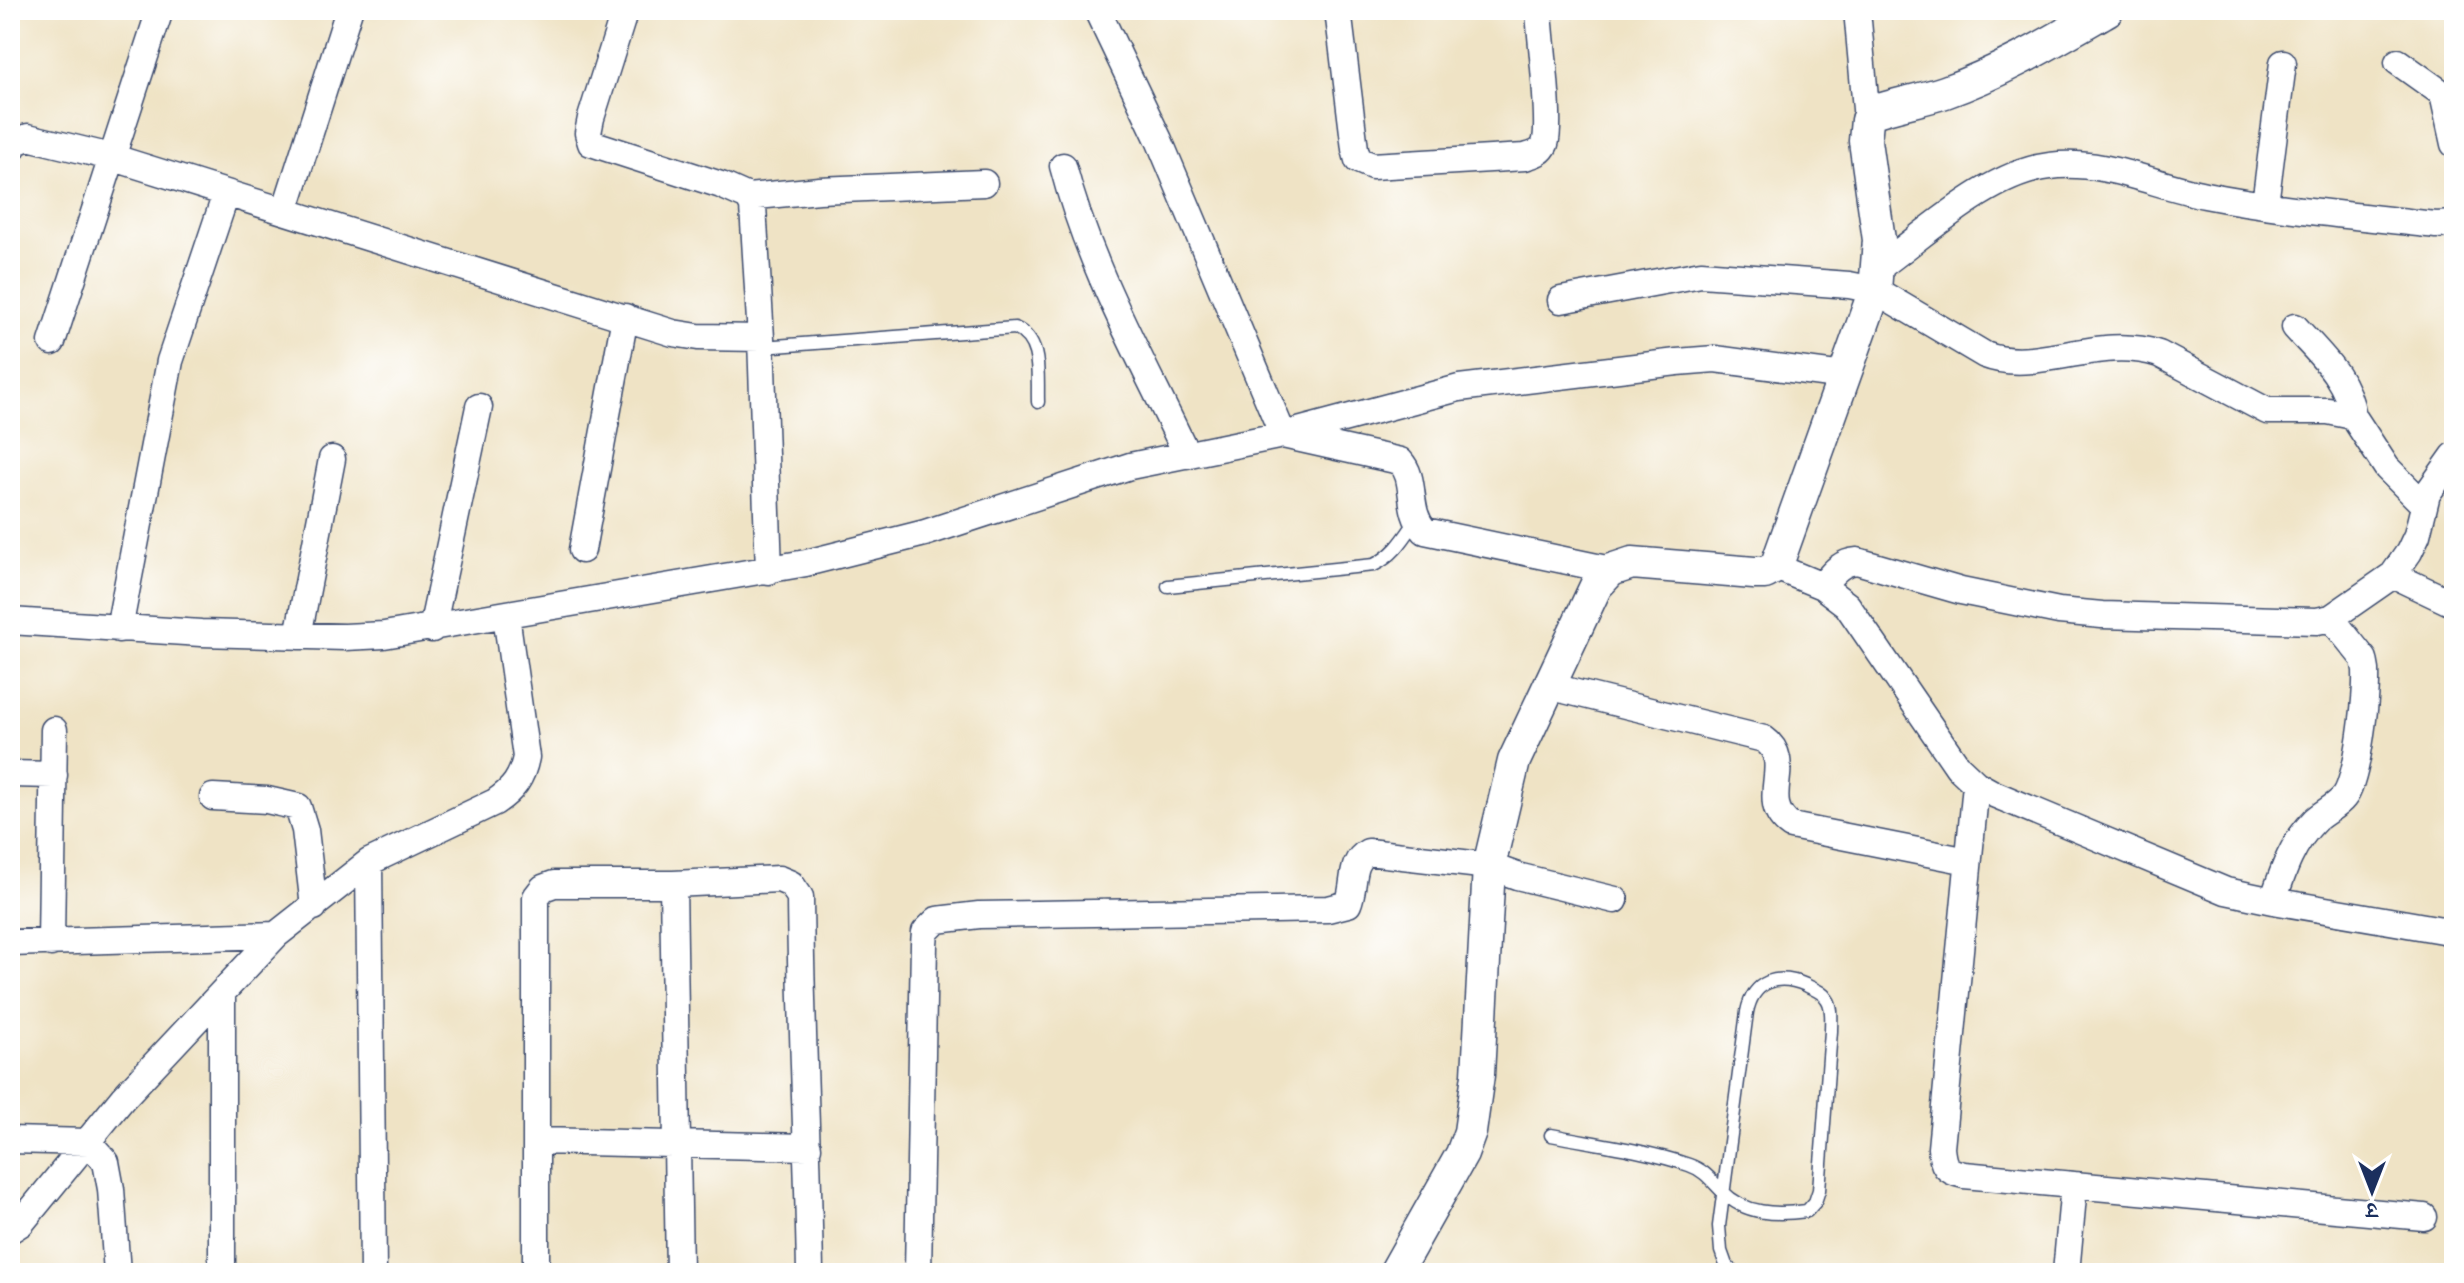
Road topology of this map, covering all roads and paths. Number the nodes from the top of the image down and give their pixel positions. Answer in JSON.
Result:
{"nodes":[{"id":1,"x":160,"y":10,"type":"edge"},
{"id":2,"x":349,"y":10,"type":"edge"},
{"id":3,"x":625,"y":10,"type":"edge"},
{"id":4,"x":1097,"y":10,"type":"edge"},
{"id":5,"x":1338,"y":10,"type":"edge"},
{"id":6,"x":1539,"y":10,"type":"edge"},
{"id":7,"x":1857,"y":10,"type":"edge"},
{"id":8,"x":2107,"y":10,"type":"edge"},
{"id":9,"x":2398,"y":62,"type":"dead end"},
{"id":10,"x":2283,"y":63,"type":"dead end"},
{"id":11,"x":1867,"y":120,"type":"junction"},
{"id":12,"x":2454,"y":144,"type":"edge"},
{"id":13,"x":10,"y":152,"type":"edge"},
{"id":14,"x":111,"y":157,"type":"junction"},
{"id":15,"x":1063,"y":166,"type":"dead end"},
{"id":16,"x":984,"y":183,"type":"dead end"},
{"id":17,"x":226,"y":194,"type":"junction"},
{"id":18,"x":748,"y":197,"type":"junction"},
{"id":19,"x":2265,"y":204,"type":"junction"},
{"id":20,"x":285,"y":211,"type":"junction"},
{"id":21,"x":2454,"y":224,"type":"edge"},
{"id":22,"x":1877,"y":279,"type":"junction"},
{"id":23,"x":1561,"y":300,"type":"dead end"},
{"id":24,"x":625,"y":317,"type":"junction"},
{"id":25,"x":2295,"y":327,"type":"dead end"},
{"id":26,"x":52,"y":342,"type":"dead end"},
{"id":27,"x":761,"y":342,"type":"junction"},
{"id":28,"x":1844,"y":376,"type":"junction"},
{"id":29,"x":1038,"y":402,"type":"dead end"},
{"id":30,"x":479,"y":407,"type":"dead end"},
{"id":31,"x":2353,"y":416,"type":"junction"},
{"id":32,"x":1283,"y":435,"type":"junction"},
{"id":33,"x":1187,"y":455,"type":"junction"},
{"id":34,"x":2454,"y":456,"type":"edge"},
{"id":35,"x":332,"y":459,"type":"dead end"},
{"id":36,"x":2424,"y":505,"type":"junction"},
{"id":37,"x":1416,"y":521,"type":"junction"},
{"id":38,"x":582,"y":550,"type":"dead end"},
{"id":39,"x":1776,"y":567,"type":"junction"},
{"id":40,"x":1611,"y":570,"type":"junction"},
{"id":41,"x":769,"y":571,"type":"junction"},
{"id":42,"x":2393,"y":575,"type":"junction"},
{"id":43,"x":1168,"y":586,"type":"dead end"},
{"id":44,"x":1822,"y":586,"type":"junction"},
{"id":45,"x":2454,"y":604,"type":"edge"},
{"id":46,"x":506,"y":615,"type":"junction"},
{"id":47,"x":2331,"y":618,"type":"junction"},
{"id":48,"x":10,"y":621,"type":"edge"},
{"id":49,"x":119,"y":629,"type":"junction"},
{"id":50,"x":432,"y":629,"type":"junction"},
{"id":51,"x":298,"y":636,"type":"junction"},
{"id":52,"x":1548,"y":686,"type":"junction"},
{"id":53,"x":54,"y":730,"type":"dead end"},
{"id":54,"x":10,"y":774,"type":"edge"},
{"id":55,"x":54,"y":775,"type":"junction"},
{"id":56,"x":1976,"y":784,"type":"junction"},
{"id":57,"x":213,"y":797,"type":"dead end"},
{"id":58,"x":1968,"y":861,"type":"junction"},
{"id":59,"x":369,"y":862,"type":"junction"},
{"id":60,"x":1489,"y":866,"type":"junction"},
{"id":61,"x":673,"y":884,"type":"junction"},
{"id":62,"x":1615,"y":900,"type":"dead end"},
{"id":63,"x":2273,"y":901,"type":"junction"},
{"id":64,"x":314,"y":907,"type":"junction"},
{"id":65,"x":2454,"y":932,"type":"edge"},
{"id":66,"x":276,"y":935,"type":"junction"},
{"id":67,"x":10,"y":943,"type":"edge"},
{"id":68,"x":51,"y":943,"type":"junction"},
{"id":69,"x":222,"y":994,"type":"junction"},
{"id":70,"x":1551,"y":1135,"type":"dead end"},
{"id":71,"x":10,"y":1140,"type":"edge"},
{"id":72,"x":537,"y":1141,"type":"junction"},
{"id":73,"x":88,"y":1142,"type":"junction"},
{"id":74,"x":678,"y":1144,"type":"junction"},
{"id":75,"x":808,"y":1147,"type":"junction"},
{"id":76,"x":2074,"y":1185,"type":"junction"},
{"id":77,"x":1723,"y":1192,"type":"junction"},
{"id":78,"x":2424,"y":1217,"type":"dead end"},
{"id":79,"x":10,"y":1230,"type":"edge"},
{"id":80,"x":117,"y":1273,"type":"edge"},
{"id":81,"x":222,"y":1273,"type":"edge"},
{"id":82,"x":373,"y":1273,"type":"edge"},
{"id":83,"x":536,"y":1273,"type":"edge"},
{"id":84,"x":679,"y":1273,"type":"edge"},
{"id":85,"x":810,"y":1273,"type":"edge"},
{"id":86,"x":918,"y":1273,"type":"edge"},
{"id":87,"x":1395,"y":1273,"type":"edge"},
{"id":88,"x":1734,"y":1273,"type":"edge"},
{"id":89,"x":2066,"y":1273,"type":"edge"}],
"edges":[{"from":1,"to":14,"type":"street"},
{"from":2,"to":20,"type":"street"},
{"from":3,"to":18,"type":"street"},
{"from":4,"to":32,"type":"street"},
{"from":5,"to":6,"type":"street"},
{"from":7,"to":11,"type":"street"},
{"from":8,"to":11,"type":"street"},
{"from":9,"to":12,"type":"street"},
{"from":10,"to":19,"type":"street"},
{"from":11,"to":22,"type":"street"},
{"from":13,"to":14,"type":"street"},
{"from":14,"to":17,"type":"street"},
{"from":14,"to":26,"type":"street"},
{"from":15,"to":33,"type":"street"},
{"from":16,"to":18,"type":"street"},
{"from":17,"to":20,"type":"street"},
{"from":17,"to":49,"type":"street"},
{"from":18,"to":27,"type":"street"},
{"from":19,"to":21,"type":"street"},
{"from":19,"to":22,"type":"street"},
{"from":20,"to":24,"type":"street"},
{"from":22,"to":23,"type":"street"},
{"from":22,"to":28,"type":"street"},
{"from":22,"to":31,"type":"street"},
{"from":24,"to":27,"type":"street"},
{"from":24,"to":38,"type":"street"},
{"from":25,"to":31,"type":"street"},
{"from":27,"to":29,"type":"lane"},
{"from":27,"to":41,"type":"street"},
{"from":28,"to":32,"type":"street"},
{"from":28,"to":39,"type":"street"},
{"from":30,"to":50,"type":"street"},
{"from":31,"to":36,"type":"street"},
{"from":32,"to":33,"type":"street"},
{"from":32,"to":37,"type":"street"},
{"from":33,"to":41,"type":"street"},
{"from":34,"to":36,"type":"street"},
{"from":35,"to":51,"type":"street"},
{"from":36,"to":42,"type":"street"},
{"from":37,"to":40,"type":"street"},
{"from":37,"to":43,"type":"lane"},
{"from":39,"to":40,"type":"street"},
{"from":39,"to":44,"type":"street"},
{"from":40,"to":52,"type":"street"},
{"from":41,"to":46,"type":"street"},
{"from":42,"to":45,"type":"street"},
{"from":42,"to":47,"type":"street"},
{"from":44,"to":47,"type":"street"},
{"from":44,"to":56,"type":"street"},
{"from":46,"to":50,"type":"street"},
{"from":46,"to":59,"type":"street"},
{"from":47,"to":63,"type":"street"},
{"from":48,"to":49,"type":"street"},
{"from":49,"to":51,"type":"street"},
{"from":50,"to":51,"type":"street"},
{"from":52,"to":58,"type":"street"},
{"from":52,"to":60,"type":"street"},
{"from":53,"to":55,"type":"street"},
{"from":54,"to":55,"type":"street"},
{"from":55,"to":68,"type":"street"},
{"from":56,"to":58,"type":"street"},
{"from":56,"to":63,"type":"street"},
{"from":57,"to":64,"type":"street"},
{"from":58,"to":76,"type":"street"},
{"from":59,"to":64,"type":"street"},
{"from":59,"to":82,"type":"street"},
{"from":60,"to":62,"type":"street"},
{"from":60,"to":86,"type":"street"},
{"from":60,"to":87,"type":"street"},
{"from":61,"to":72,"type":"street"},
{"from":61,"to":74,"type":"street"},
{"from":61,"to":75,"type":"street"},
{"from":63,"to":65,"type":"street"},
{"from":64,"to":66,"type":"street"},
{"from":66,"to":68,"type":"street"},
{"from":66,"to":69,"type":"street"},
{"from":67,"to":68,"type":"street"},
{"from":69,"to":73,"type":"street"},
{"from":69,"to":81,"type":"street"},
{"from":70,"to":77,"type":"lane"},
{"from":71,"to":73,"type":"street"},
{"from":72,"to":74,"type":"street"},
{"from":72,"to":83,"type":"street"},
{"from":73,"to":79,"type":"street"},
{"from":73,"to":80,"type":"street"},
{"from":74,"to":75,"type":"street"},
{"from":74,"to":84,"type":"street"},
{"from":75,"to":85,"type":"street"},
{"from":76,"to":78,"type":"street"},
{"from":76,"to":89,"type":"street"},
{"from":77,"to":77,"type":"lane"},
{"from":77,"to":88,"type":"lane"}]}
